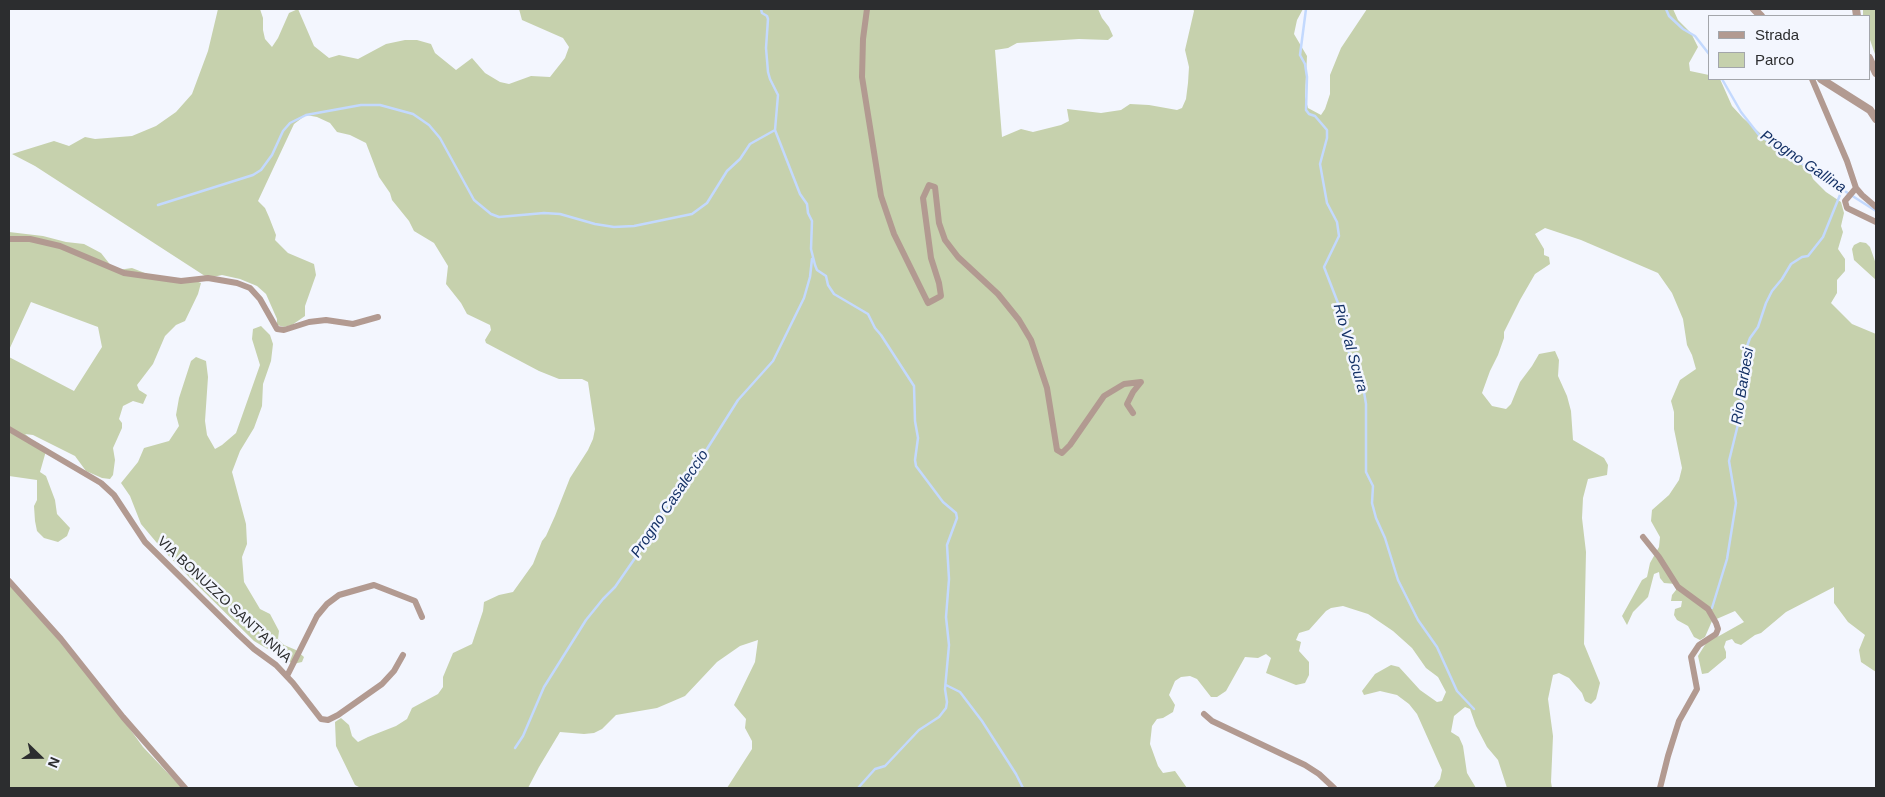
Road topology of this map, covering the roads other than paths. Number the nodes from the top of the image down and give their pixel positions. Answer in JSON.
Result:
{"nodes":[{"id":1,"x":867,"y":9,"type":"edge"},
{"id":2,"x":1870,"y":60,"type":"edge"},
{"id":3,"x":1876,"y":73,"type":"edge"},
{"id":4,"x":1812,"y":80,"type":"edge"},
{"id":5,"x":1823,"y":80,"type":"edge"},
{"id":6,"x":1876,"y":118,"type":"edge"},
{"id":7,"x":1855,"y":189,"type":"junction"},
{"id":8,"x":1876,"y":206,"type":"edge"},
{"id":9,"x":1876,"y":222,"type":"edge"},
{"id":10,"x":9,"y":238,"type":"edge"},
{"id":11,"x":378,"y":317,"type":"dead end"},
{"id":12,"x":1133,"y":413,"type":"dead end"},
{"id":13,"x":9,"y":429,"type":"edge"},
{"id":14,"x":1643,"y":536,"type":"dead end"},
{"id":15,"x":9,"y":581,"type":"edge"},
{"id":16,"x":422,"y":617,"type":"dead end"},
{"id":17,"x":403,"y":655,"type":"dead end"},
{"id":18,"x":287,"y":676,"type":"junction"},
{"id":19,"x":1204,"y":714,"type":"dead end"},
{"id":20,"x":185,"y":788,"type":"edge"},
{"id":21,"x":1334,"y":788,"type":"edge"},
{"id":22,"x":1660,"y":788,"type":"edge"}],
"edges":[{"from":1,"to":12,"type":"street"},
{"from":2,"to":3,"type":"street"},
{"from":4,"to":7,"type":"street"},
{"from":5,"to":6,"type":"street"},
{"from":7,"to":8,"type":"street"},
{"from":7,"to":9,"type":"street"},
{"from":10,"to":11,"type":"street"},
{"from":13,"to":18,"type":"street","name":"VIA BONUZZO SANT'ANNA"},
{"from":14,"to":22,"type":"street"},
{"from":15,"to":20,"type":"street"},
{"from":16,"to":18,"type":"street","name":"VIA BONUZZO SANT'ANNA"},
{"from":17,"to":18,"type":"street","name":"VIA BONUZZO SANT'ANNA"},
{"from":19,"to":21,"type":"street"}]}
